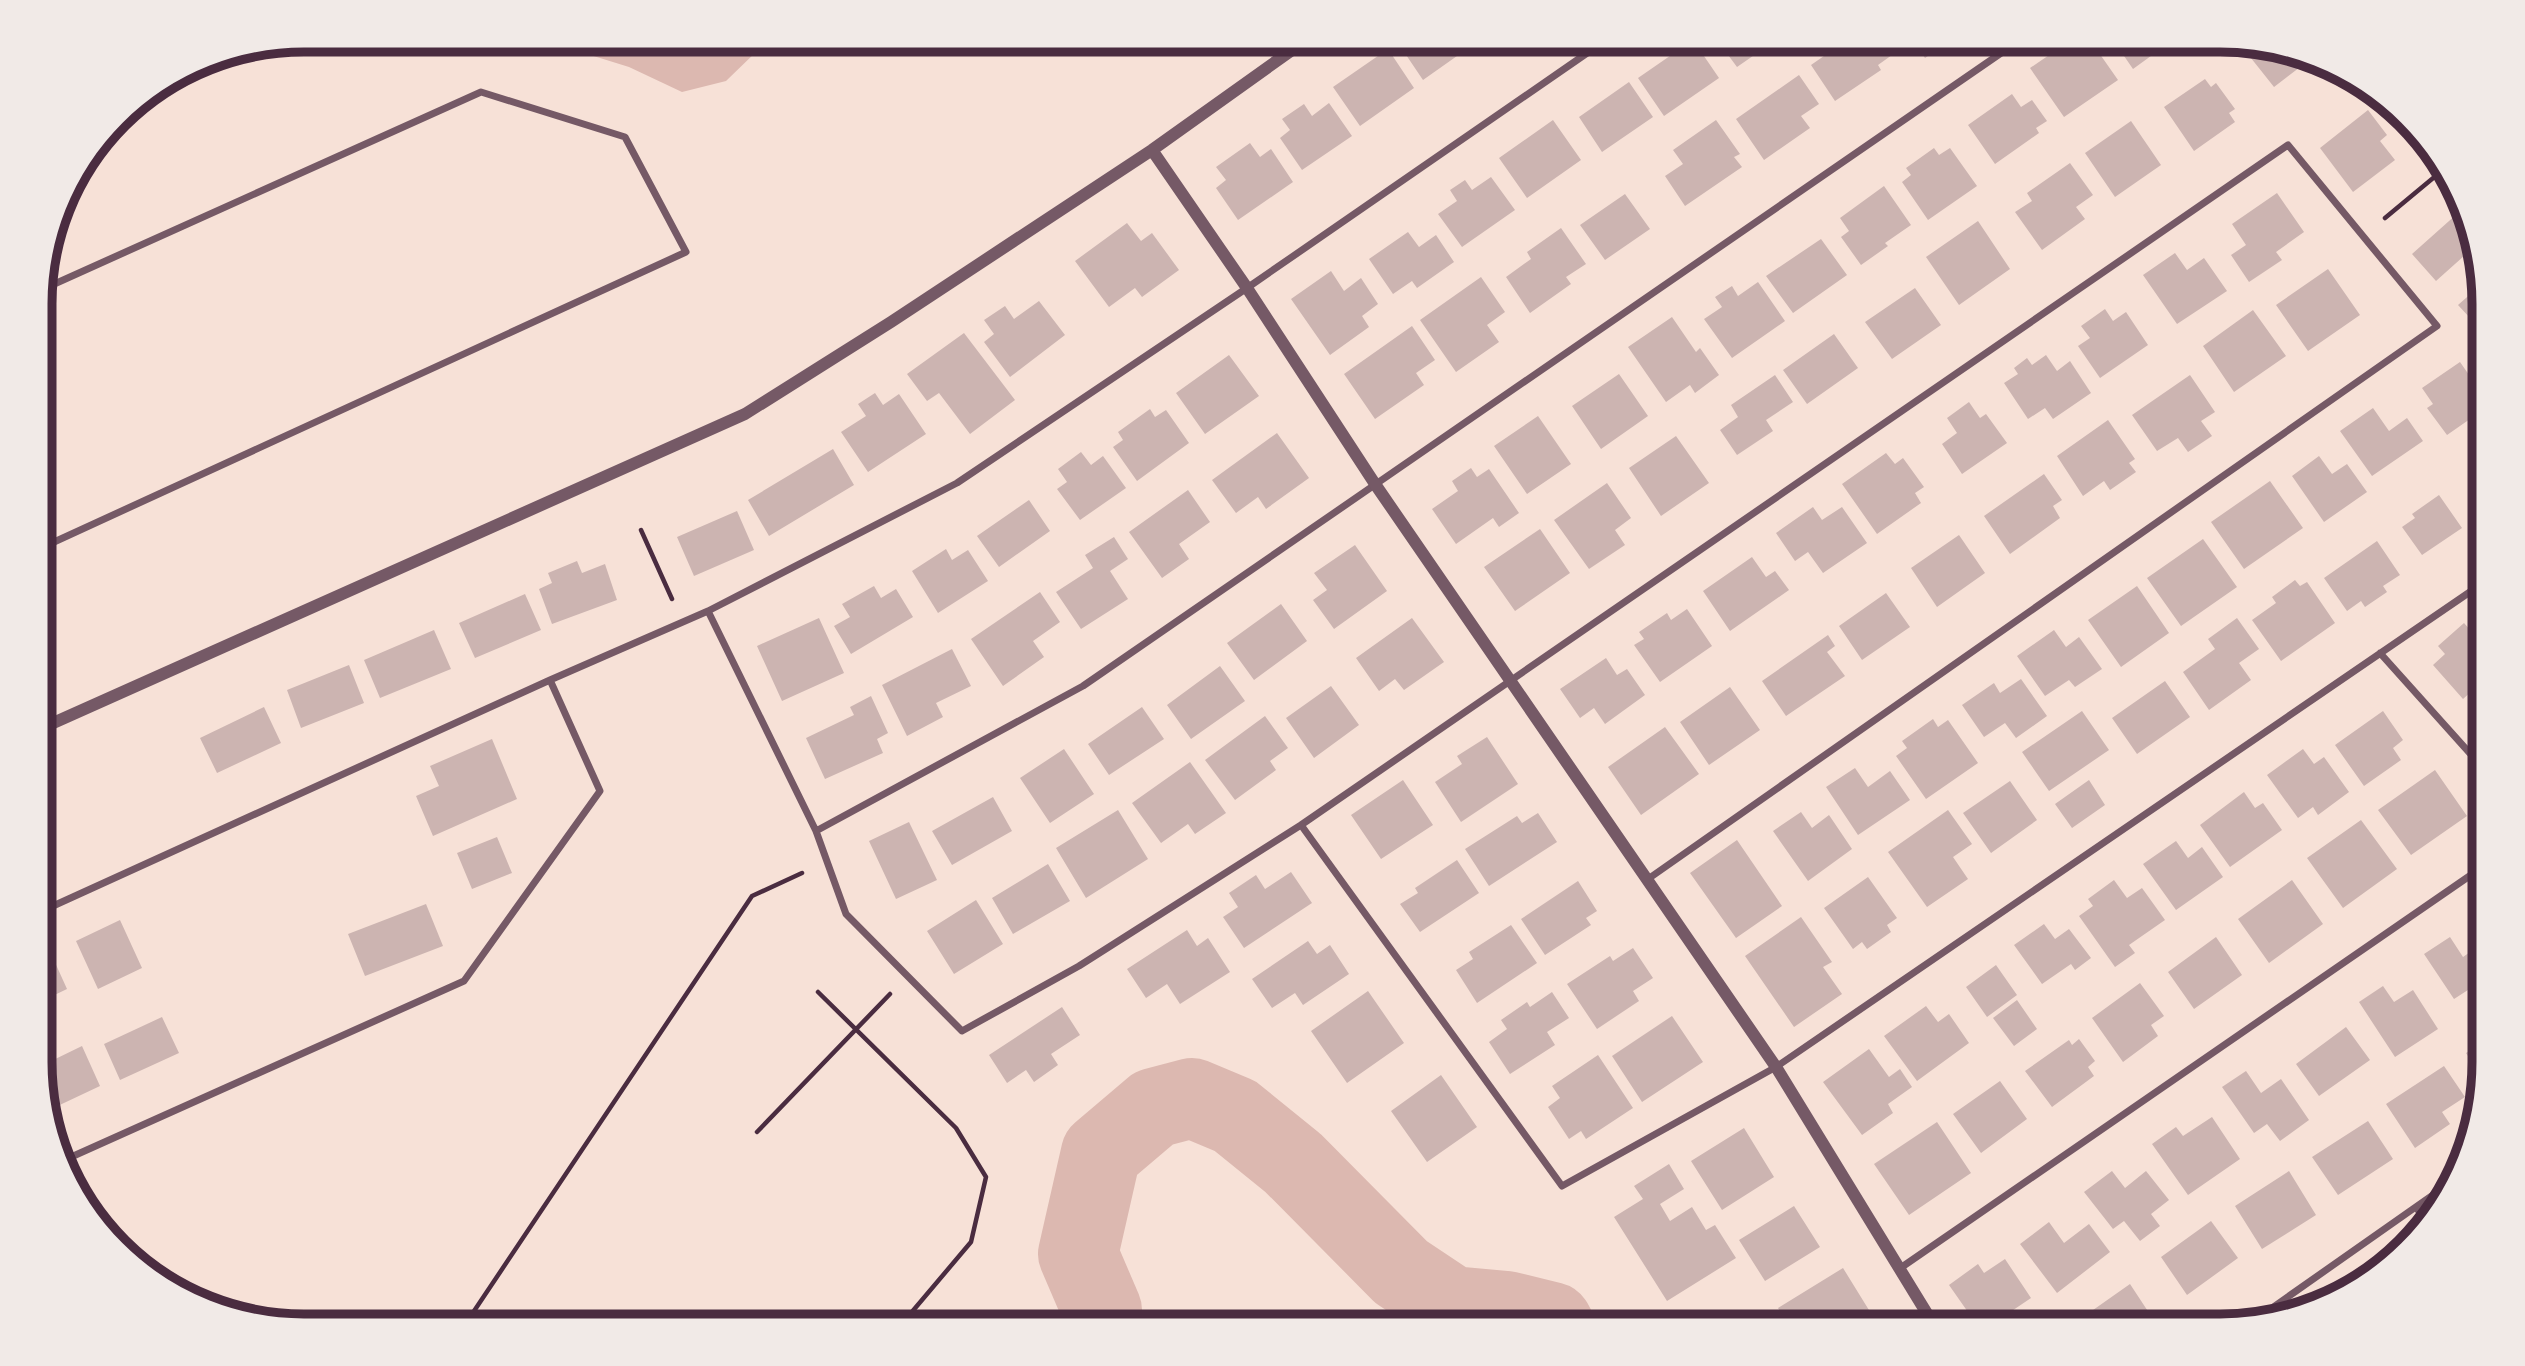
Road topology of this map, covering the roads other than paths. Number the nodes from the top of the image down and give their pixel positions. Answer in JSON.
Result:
{"nodes":[{"id":1,"x":1289,"y":52,"type":"edge"},
{"id":2,"x":1589,"y":52,"type":"edge"},
{"id":3,"x":2003,"y":52,"type":"edge"},
{"id":4,"x":1152,"y":150,"type":"junction"},
{"id":5,"x":53,"y":284,"type":"edge"},
{"id":6,"x":1247,"y":288,"type":"junction"},
{"id":7,"x":1375,"y":484,"type":"junction"},
{"id":8,"x":52,"y":543,"type":"edge"},
{"id":9,"x":2472,"y":590,"type":"edge"},
{"id":10,"x":708,"y":611,"type":"junction"},
{"id":11,"x":2380,"y":653,"type":"junction"},
{"id":12,"x":550,"y":680,"type":"junction"},
{"id":13,"x":1511,"y":680,"type":"junction"},
{"id":14,"x":52,"y":724,"type":"edge"},
{"id":15,"x":2472,"y":756,"type":"edge"},
{"id":16,"x":1301,"y":825,"type":"junction"},
{"id":17,"x":816,"y":831,"type":"junction"},
{"id":18,"x":2472,"y":874,"type":"edge"},
{"id":19,"x":1648,"y":879,"type":"junction"},
{"id":20,"x":52,"y":907,"type":"edge"},
{"id":21,"x":1776,"y":1067,"type":"junction"},
{"id":22,"x":72,"y":1158,"type":"edge"},
{"id":23,"x":2434,"y":1194,"type":"edge"},
{"id":24,"x":2416,"y":1207,"type":"junction"},
{"id":25,"x":2421,"y":1214,"type":"edge"},
{"id":26,"x":1899,"y":1269,"type":"junction"},
{"id":27,"x":2271,"y":1309,"type":"edge"},
{"id":28,"x":1927,"y":1314,"type":"edge"}],
"edges":[{"from":1,"to":4,"type":"street"},
{"from":2,"to":6,"type":"street"},
{"from":3,"to":7,"type":"street"},
{"from":4,"to":6,"type":"street"},
{"from":4,"to":14,"type":"street"},
{"from":5,"to":8,"type":"street"},
{"from":6,"to":7,"type":"street"},
{"from":6,"to":10,"type":"street"},
{"from":7,"to":13,"type":"street"},
{"from":7,"to":17,"type":"street"},
{"from":9,"to":11,"type":"street"},
{"from":10,"to":12,"type":"street"},
{"from":10,"to":17,"type":"street"},
{"from":11,"to":15,"type":"street"},
{"from":11,"to":21,"type":"street"},
{"from":12,"to":20,"type":"street"},
{"from":12,"to":22,"type":"street"},
{"from":13,"to":16,"type":"street"},
{"from":13,"to":19,"type":"street"},
{"from":13,"to":19,"type":"street"},
{"from":16,"to":17,"type":"street"},
{"from":16,"to":21,"type":"street"},
{"from":18,"to":26,"type":"street"},
{"from":19,"to":21,"type":"street"},
{"from":21,"to":26,"type":"street"},
{"from":23,"to":24,"type":"street"},
{"from":24,"to":25,"type":"street"},
{"from":24,"to":27,"type":"street"},
{"from":26,"to":28,"type":"street"}]}
